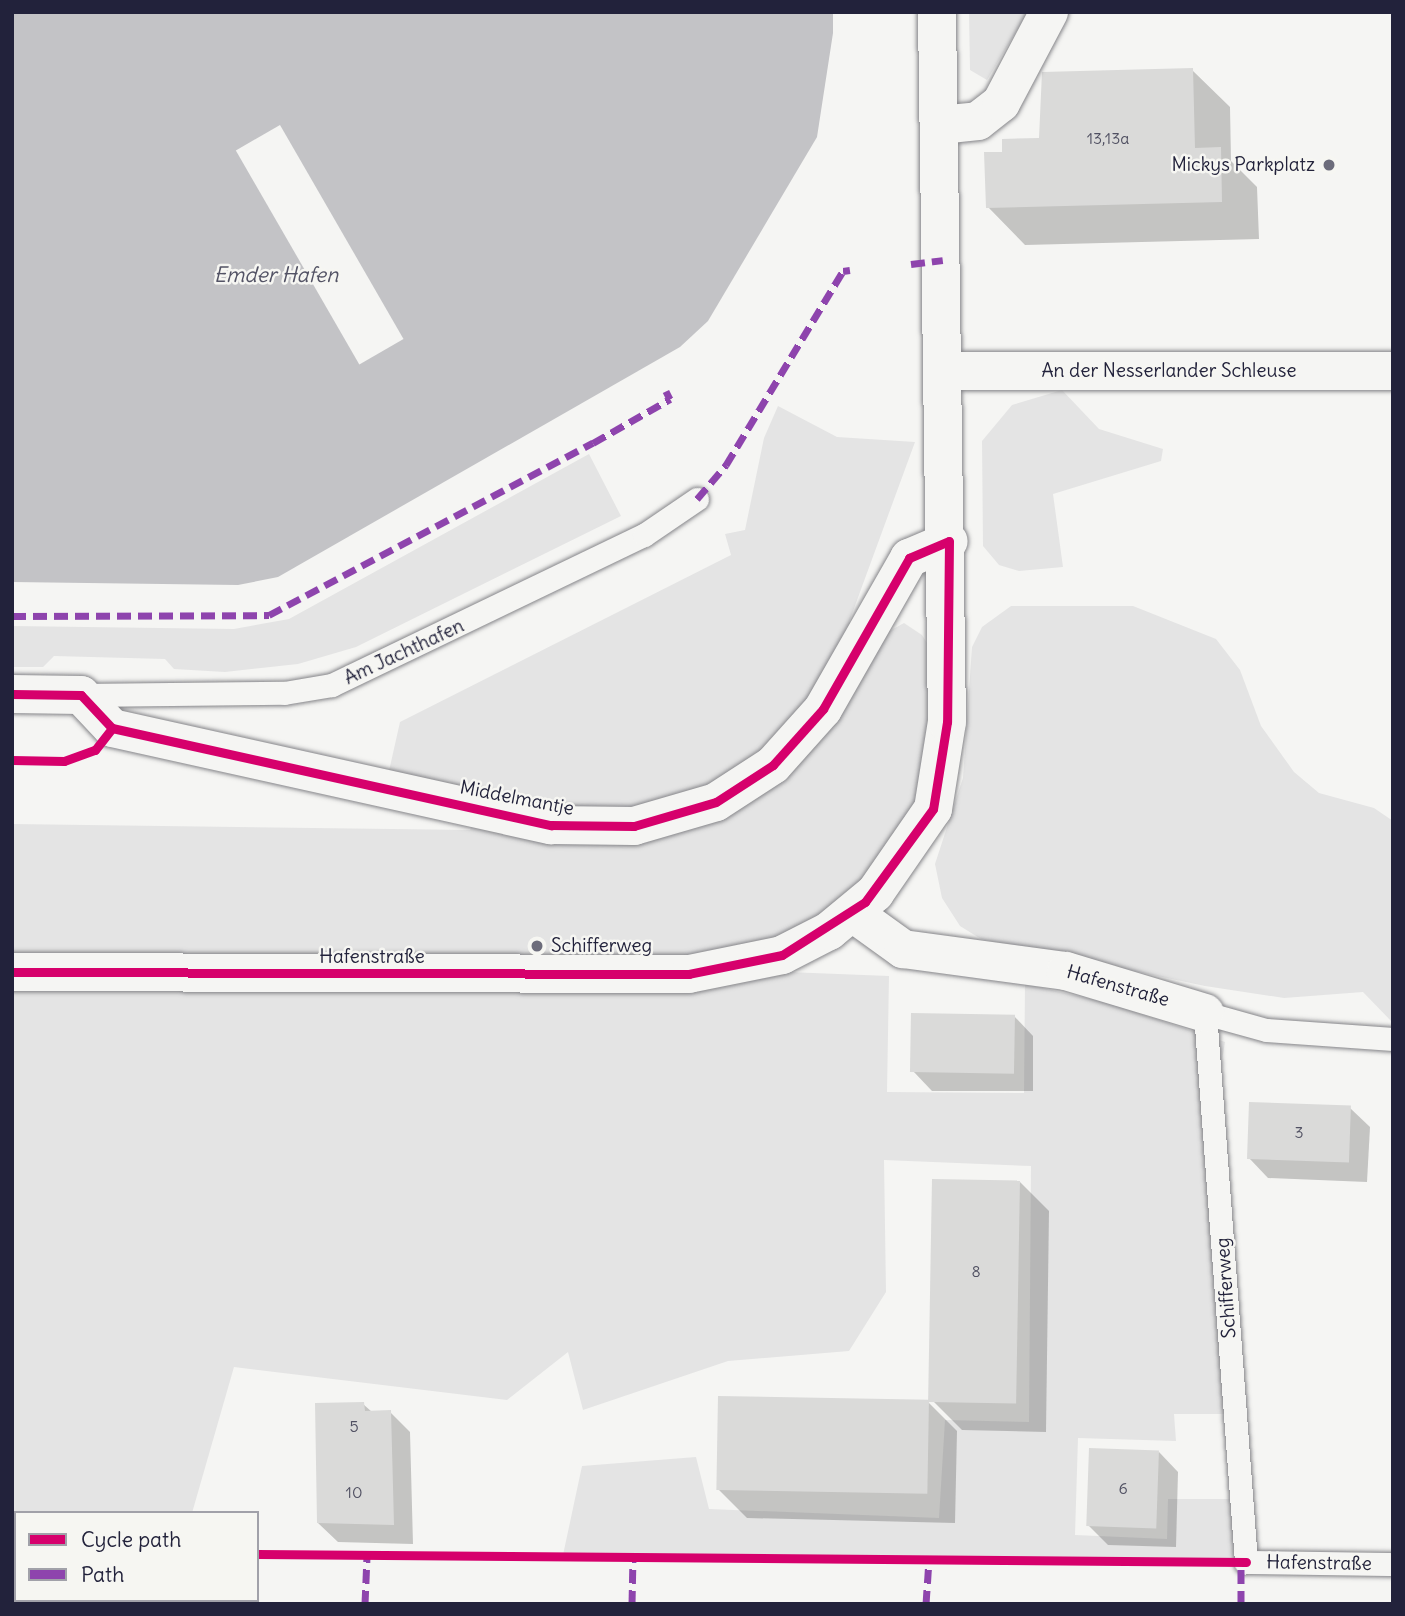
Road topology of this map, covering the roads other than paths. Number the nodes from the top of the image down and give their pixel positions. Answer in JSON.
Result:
{"nodes":[{"id":1,"x":937,"y":12,"type":"edge"},
{"id":2,"x":1049,"y":12,"type":"edge"},
{"id":3,"x":940,"y":125,"type":"junction"},
{"id":4,"x":946,"y":371,"type":"junction"},
{"id":5,"x":1393,"y":371,"type":"edge"},
{"id":6,"x":697,"y":499,"type":"dead end"},
{"id":7,"x":949,"y":541,"type":"junction"},
{"id":8,"x":12,"y":694,"type":"edge"},
{"id":9,"x":81,"y":695,"type":"junction"},
{"id":10,"x":853,"y":913,"type":"junction"},
{"id":11,"x":12,"y":972,"type":"edge"},
{"id":12,"x":1205,"y":1013,"type":"junction"},
{"id":13,"x":1393,"y":1039,"type":"edge"},
{"id":14,"x":1246,"y":1562,"type":"joint"},
{"id":15,"x":1393,"y":1564,"type":"edge"}],
"edges":[{"from":1,"to":3,"type":"street"},
{"from":2,"to":3,"type":"street"},
{"from":3,"to":4,"type":"street"},
{"from":4,"to":5,"type":"street","name":"An der Nesserlander Schleuse"},
{"from":4,"to":7,"type":"street"},
{"from":6,"to":9,"type":"lane","name":"Am Jachthafen"},
{"from":7,"to":9,"type":"street","name":"Middelmantje"},
{"from":7,"to":10,"type":"street"},
{"from":8,"to":9,"type":"street"},
{"from":10,"to":11,"type":"street","name":"Hafenstraße"},
{"from":10,"to":12,"type":"street","name":"Hafenstraße"},
{"from":12,"to":13,"type":"lane","name":"Hafenstraße"},
{"from":12,"to":14,"type":"lane","name":"Schifferweg"},
{"from":14,"to":15,"type":"lane","name":"Hafenstraße"}]}
